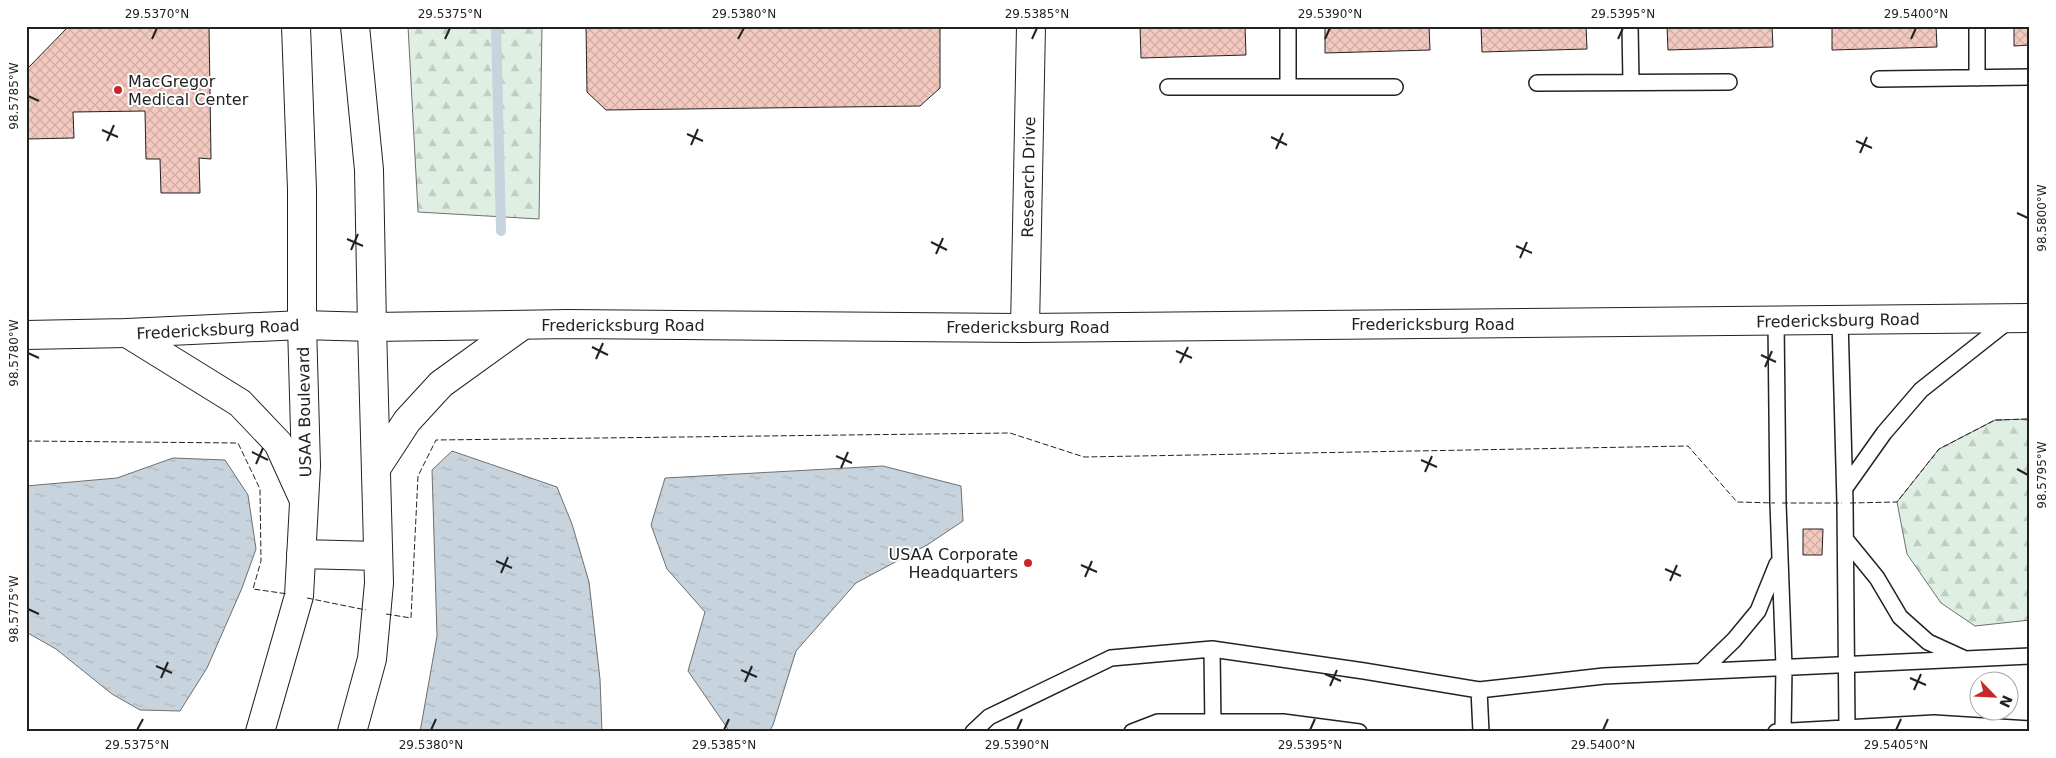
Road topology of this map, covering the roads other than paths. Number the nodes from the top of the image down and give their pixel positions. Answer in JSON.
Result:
{"nodes":[{"id":1,"x":296,"y":26,"type":"edge"},
{"id":2,"x":355,"y":26,"type":"edge"},
{"id":3,"x":1032,"y":26,"type":"edge"},
{"id":4,"x":1288,"y":26,"type":"edge"},
{"id":5,"x":1630,"y":26,"type":"edge"},
{"id":6,"x":1977,"y":26,"type":"edge"},
{"id":7,"x":2030,"y":77,"type":"edge"},
{"id":8,"x":1977,"y":78,"type":"junction"},
{"id":9,"x":1879,"y":79,"type":"dead end"},
{"id":10,"x":1631,"y":82,"type":"junction"},
{"id":11,"x":1729,"y":82,"type":"dead end"},
{"id":12,"x":1537,"y":83,"type":"dead end"},
{"id":13,"x":1288,"y":87,"type":"junction"},
{"id":14,"x":1395,"y":87,"type":"dead end"},
{"id":15,"x":1168,"y":88,"type":"dead end"},
{"id":16,"x":2021,"y":318,"type":"edge"},
{"id":17,"x":1840,"y":320,"type":"junction"},
{"id":18,"x":1776,"y":321,"type":"junction"},
{"id":19,"x":302,"y":325,"type":"junction"},
{"id":20,"x":523,"y":325,"type":"junction"},
{"id":21,"x":372,"y":327,"type":"junction"},
{"id":22,"x":1025,"y":328,"type":"junction"},
{"id":23,"x":127,"y":333,"type":"junction"},
{"id":24,"x":26,"y":335,"type":"edge"},
{"id":25,"x":377,"y":467,"type":"junction"},
{"id":26,"x":1845,"y":488,"type":"junction"},
{"id":27,"x":304,"y":503,"type":"junction"},
{"id":28,"x":1846,"y":540,"type":"junction"},
{"id":29,"x":301,"y":554,"type":"junction"},
{"id":30,"x":378,"y":556,"type":"junction"},
{"id":31,"x":1780,"y":558,"type":"junction"},
{"id":32,"x":1212,"y":649,"type":"junction"},
{"id":33,"x":2030,"y":656,"type":"edge"},
{"id":34,"x":1965,"y":659,"type":"junction"},
{"id":35,"x":1847,"y":664,"type":"junction"},
{"id":36,"x":1784,"y":668,"type":"junction"},
{"id":37,"x":1702,"y":671,"type":"junction"},
{"id":38,"x":1479,"y":690,"type":"junction"},
{"id":39,"x":1213,"y":727,"type":"edge"},
{"id":40,"x":1847,"y":728,"type":"junction"},
{"id":41,"x":2030,"y":729,"type":"edge"},
{"id":42,"x":263,"y":731,"type":"edge"},
{"id":43,"x":1783,"y":731,"type":"edge"},
{"id":44,"x":352,"y":732,"type":"edge"},
{"id":45,"x":973,"y":732,"type":"edge"},
{"id":46,"x":1132,"y":732,"type":"edge"},
{"id":47,"x":1359,"y":732,"type":"edge"},
{"id":48,"x":1481,"y":732,"type":"edge"},
{"id":49,"x":1776,"y":732,"type":"edge"}],
"edges":[{"from":1,"to":19,"type":"street","name":"USAA Boulevard"},
{"from":2,"to":21,"type":"street"},
{"from":3,"to":22,"type":"street","name":"Research Drive"},
{"from":4,"to":13,"type":"lane"},
{"from":5,"to":10,"type":"lane"},
{"from":6,"to":8,"type":"lane"},
{"from":7,"to":8,"type":"lane"},
{"from":8,"to":9,"type":"lane"},
{"from":10,"to":11,"type":"lane"},
{"from":10,"to":12,"type":"lane"},
{"from":13,"to":14,"type":"lane"},
{"from":13,"to":15,"type":"lane"},
{"from":16,"to":17,"type":"street","name":"Fredericksburg Road"},
{"from":16,"to":26,"type":"lane"},
{"from":17,"to":18,"type":"street","name":"Fredericksburg Road"},
{"from":17,"to":26,"type":"lane"},
{"from":18,"to":22,"type":"street","name":"Fredericksburg Road"},
{"from":18,"to":31,"type":"lane"},
{"from":19,"to":21,"type":"street","name":"Fredericksburg Road"},
{"from":19,"to":23,"type":"street","name":"Fredericksburg Road"},
{"from":19,"to":27,"type":"street","name":"USAA Boulevard"},
{"from":20,"to":21,"type":"street","name":"Fredericksburg Road"},
{"from":20,"to":22,"type":"street","name":"Fredericksburg Road"},
{"from":20,"to":25,"type":"street"},
{"from":21,"to":25,"type":"street"},
{"from":23,"to":24,"type":"street","name":"Fredericksburg Road"},
{"from":23,"to":27,"type":"street"},
{"from":25,"to":30,"type":"street"},
{"from":26,"to":28,"type":"lane"},
{"from":27,"to":29,"type":"street","name":"USAA Boulevard"},
{"from":28,"to":34,"type":"lane"},
{"from":28,"to":35,"type":"lane"},
{"from":29,"to":30,"type":"street"},
{"from":29,"to":42,"type":"street","name":"USAA Boulevard"},
{"from":30,"to":44,"type":"street"},
{"from":31,"to":36,"type":"lane"},
{"from":31,"to":37,"type":"lane"},
{"from":32,"to":38,"type":"lane"},
{"from":32,"to":39,"type":"lane"},
{"from":32,"to":45,"type":"lane"},
{"from":33,"to":34,"type":"lane"},
{"from":34,"to":35,"type":"lane"},
{"from":35,"to":36,"type":"lane"},
{"from":35,"to":40,"type":"lane"},
{"from":36,"to":37,"type":"lane"},
{"from":36,"to":43,"type":"lane"},
{"from":37,"to":38,"type":"lane"},
{"from":38,"to":48,"type":"lane"},
{"from":39,"to":46,"type":"lane"},
{"from":39,"to":47,"type":"lane"},
{"from":40,"to":41,"type":"lane"},
{"from":40,"to":43,"type":"lane"},
{"from":43,"to":49,"type":"lane"}]}
